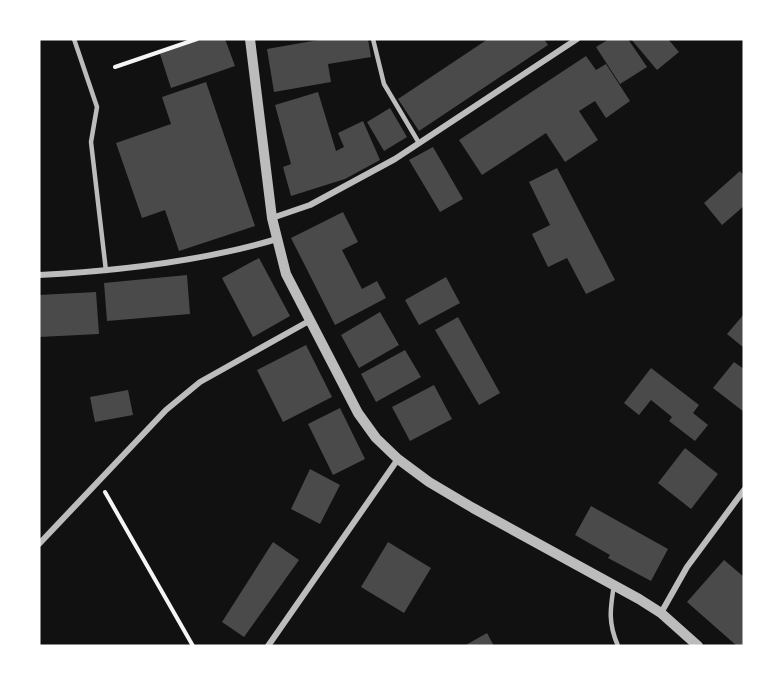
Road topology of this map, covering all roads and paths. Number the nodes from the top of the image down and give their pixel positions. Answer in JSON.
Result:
{"nodes":[{"id":1,"x":74,"y":39,"type":"edge"},
{"id":2,"x":197,"y":39,"type":"edge"},
{"id":3,"x":250,"y":39,"type":"edge"},
{"id":4,"x":373,"y":39,"type":"edge"},
{"id":5,"x":577,"y":39,"type":"edge"},
{"id":6,"x":115,"y":67,"type":"dead end"},
{"id":7,"x":419,"y":143,"type":"junction"},
{"id":8,"x":272,"y":218,"type":"junction"},
{"id":9,"x":277,"y":239,"type":"junction"},
{"id":10,"x":106,"y":272,"type":"junction"},
{"id":11,"x":39,"y":275,"type":"edge"},
{"id":12,"x":309,"y":321,"type":"junction"},
{"id":13,"x":398,"y":459,"type":"junction"},
{"id":14,"x":99,"y":481,"type":"junction"},
{"id":15,"x":744,"y":490,"type":"edge"},
{"id":16,"x":39,"y":544,"type":"edge"},
{"id":17,"x":614,"y":584,"type":"junction"},
{"id":18,"x":662,"y":613,"type":"junction"},
{"id":19,"x":193,"y":646,"type":"edge"},
{"id":20,"x":268,"y":646,"type":"edge"},
{"id":21,"x":618,"y":646,"type":"edge"},
{"id":22,"x":698,"y":646,"type":"edge"}],
"edges":[{"from":1,"to":10,"type":"lane"},
{"from":2,"to":6,"type":"path"},
{"from":3,"to":8,"type":"street"},
{"from":4,"to":7,"type":"lane"},
{"from":5,"to":7,"type":"street"},
{"from":7,"to":8,"type":"street"},
{"from":8,"to":9,"type":"street"},
{"from":9,"to":10,"type":"street"},
{"from":9,"to":12,"type":"street"},
{"from":10,"to":11,"type":"street"},
{"from":12,"to":13,"type":"street"},
{"from":12,"to":14,"type":"street"},
{"from":13,"to":17,"type":"street"},
{"from":13,"to":20,"type":"street"},
{"from":14,"to":16,"type":"street"},
{"from":14,"to":19,"type":"path"},
{"from":15,"to":18,"type":"street"},
{"from":17,"to":18,"type":"street"},
{"from":17,"to":21,"type":"lane"},
{"from":18,"to":22,"type":"street"}]}
